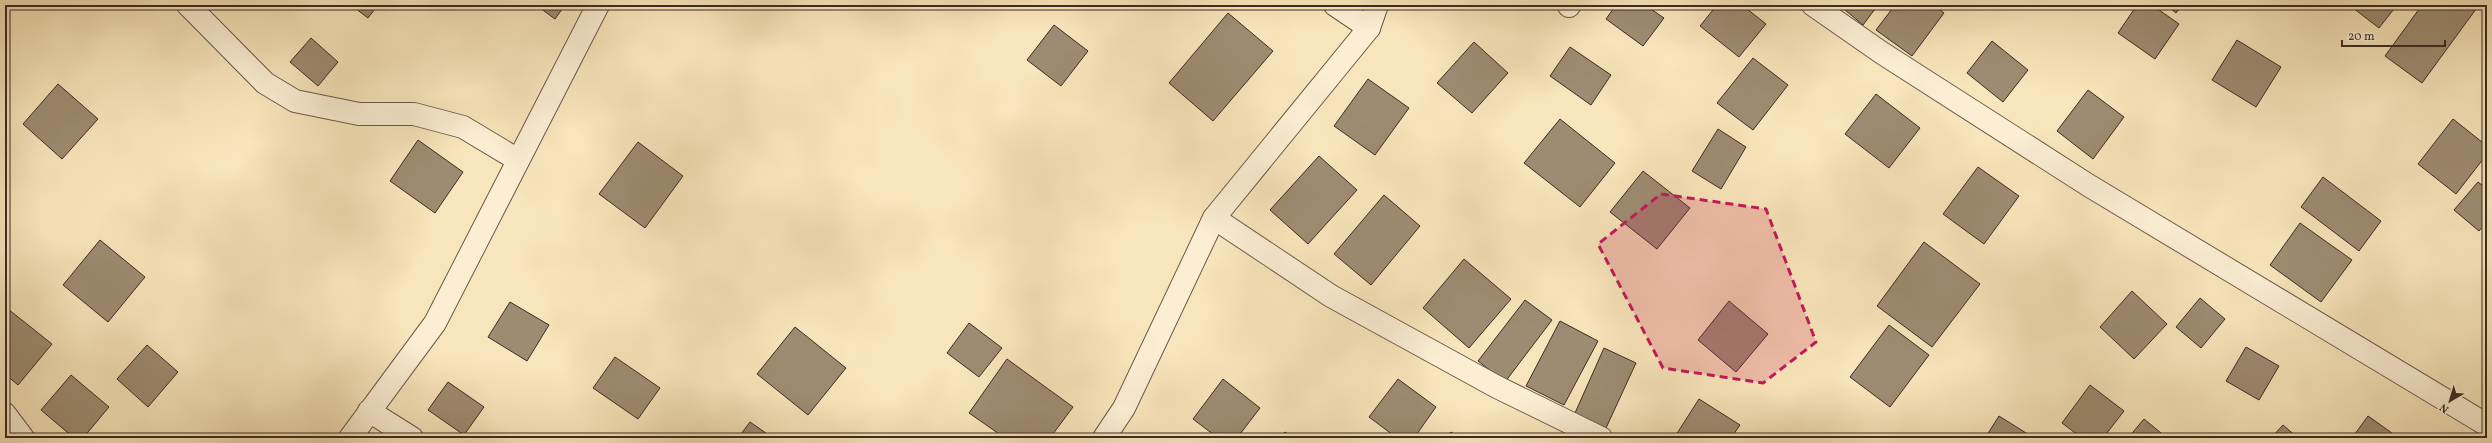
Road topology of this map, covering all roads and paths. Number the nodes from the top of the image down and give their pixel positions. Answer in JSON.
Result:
{"nodes":[{"id":1,"x":188,"y":5,"type":"edge"},
{"id":2,"x":598,"y":5,"type":"edge"},
{"id":3,"x":1335,"y":5,"type":"edge"},
{"id":4,"x":1377,"y":5,"type":"edge"},
{"id":5,"x":1814,"y":5,"type":"edge"},
{"id":6,"x":1369,"y":28,"type":"junction"},
{"id":7,"x":518,"y":160,"type":"junction"},
{"id":8,"x":1214,"y":218,"type":"junction"},
{"id":9,"x":369,"y":411,"type":"junction"},
{"id":10,"x":5,"y":414,"type":"edge"},
{"id":11,"x":2487,"y":426,"type":"edge"},
{"id":12,"x":23,"y":438,"type":"edge"},
{"id":13,"x":350,"y":438,"type":"edge"},
{"id":14,"x":412,"y":438,"type":"edge"},
{"id":15,"x":1104,"y":438,"type":"edge"},
{"id":16,"x":1601,"y":438,"type":"edge"}],
"edges":[{"from":1,"to":7,"type":"street"},
{"from":2,"to":7,"type":"street"},
{"from":3,"to":6,"type":"street"},
{"from":4,"to":6,"type":"street"},
{"from":5,"to":11,"type":"street"},
{"from":6,"to":8,"type":"street"},
{"from":7,"to":9,"type":"street"},
{"from":8,"to":15,"type":"street"},
{"from":8,"to":16,"type":"street"},
{"from":9,"to":13,"type":"street"},
{"from":9,"to":14,"type":"street"},
{"from":10,"to":12,"type":"street"}]}
